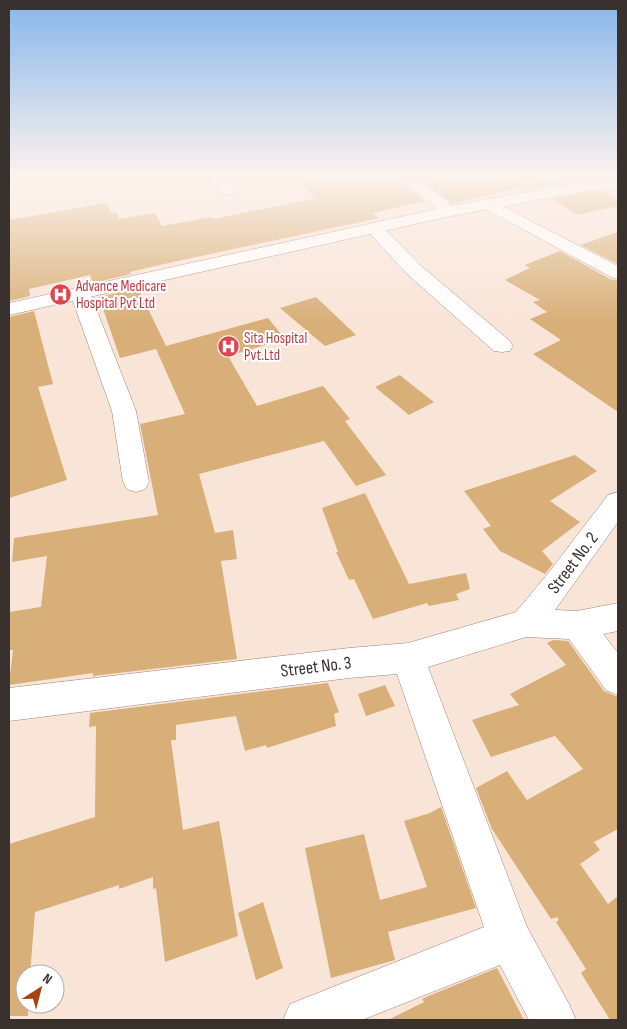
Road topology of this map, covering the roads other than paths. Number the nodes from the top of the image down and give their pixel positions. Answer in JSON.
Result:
{"nodes":[{"id":1,"x":387,"y":225,"type":"edge"},
{"id":2,"x":528,"y":225,"type":"edge"},
{"id":3,"x":374,"y":228,"type":"junction"},
{"id":4,"x":618,"y":273,"type":"edge"},
{"id":5,"x":80,"y":293,"type":"junction"},
{"id":6,"x":9,"y":309,"type":"edge"},
{"id":7,"x":502,"y":346,"type":"dead end"},
{"id":8,"x":136,"y":482,"type":"dead end"},
{"id":9,"x":618,"y":502,"type":"edge"},
{"id":10,"x":618,"y":617,"type":"edge"},
{"id":11,"x":526,"y":623,"type":"junction"},
{"id":12,"x":577,"y":625,"type":"junction"},
{"id":13,"x":408,"y":658,"type":"junction"},
{"id":14,"x":618,"y":679,"type":"edge"},
{"id":15,"x":9,"y":705,"type":"edge"},
{"id":16,"x":510,"y":939,"type":"junction"},
{"id":17,"x":306,"y":1020,"type":"edge"},
{"id":18,"x":553,"y":1020,"type":"edge"}],
"edges":[{"from":1,"to":3,"type":"street"},
{"from":2,"to":4,"type":"street"},
{"from":3,"to":5,"type":"street"},
{"from":3,"to":7,"type":"street"},
{"from":5,"to":6,"type":"street"},
{"from":5,"to":8,"type":"street"},
{"from":9,"to":11,"type":"street","name":"Street No. 2"},
{"from":10,"to":12,"type":"street","name":"Street No. 3"},
{"from":11,"to":12,"type":"street","name":"Street No. 3"},
{"from":11,"to":13,"type":"street","name":"Street No. 3"},
{"from":12,"to":14,"type":"street"},
{"from":13,"to":15,"type":"street","name":"Street No. 3"},
{"from":13,"to":16,"type":"street"},
{"from":16,"to":17,"type":"street"},
{"from":16,"to":18,"type":"street"}]}
